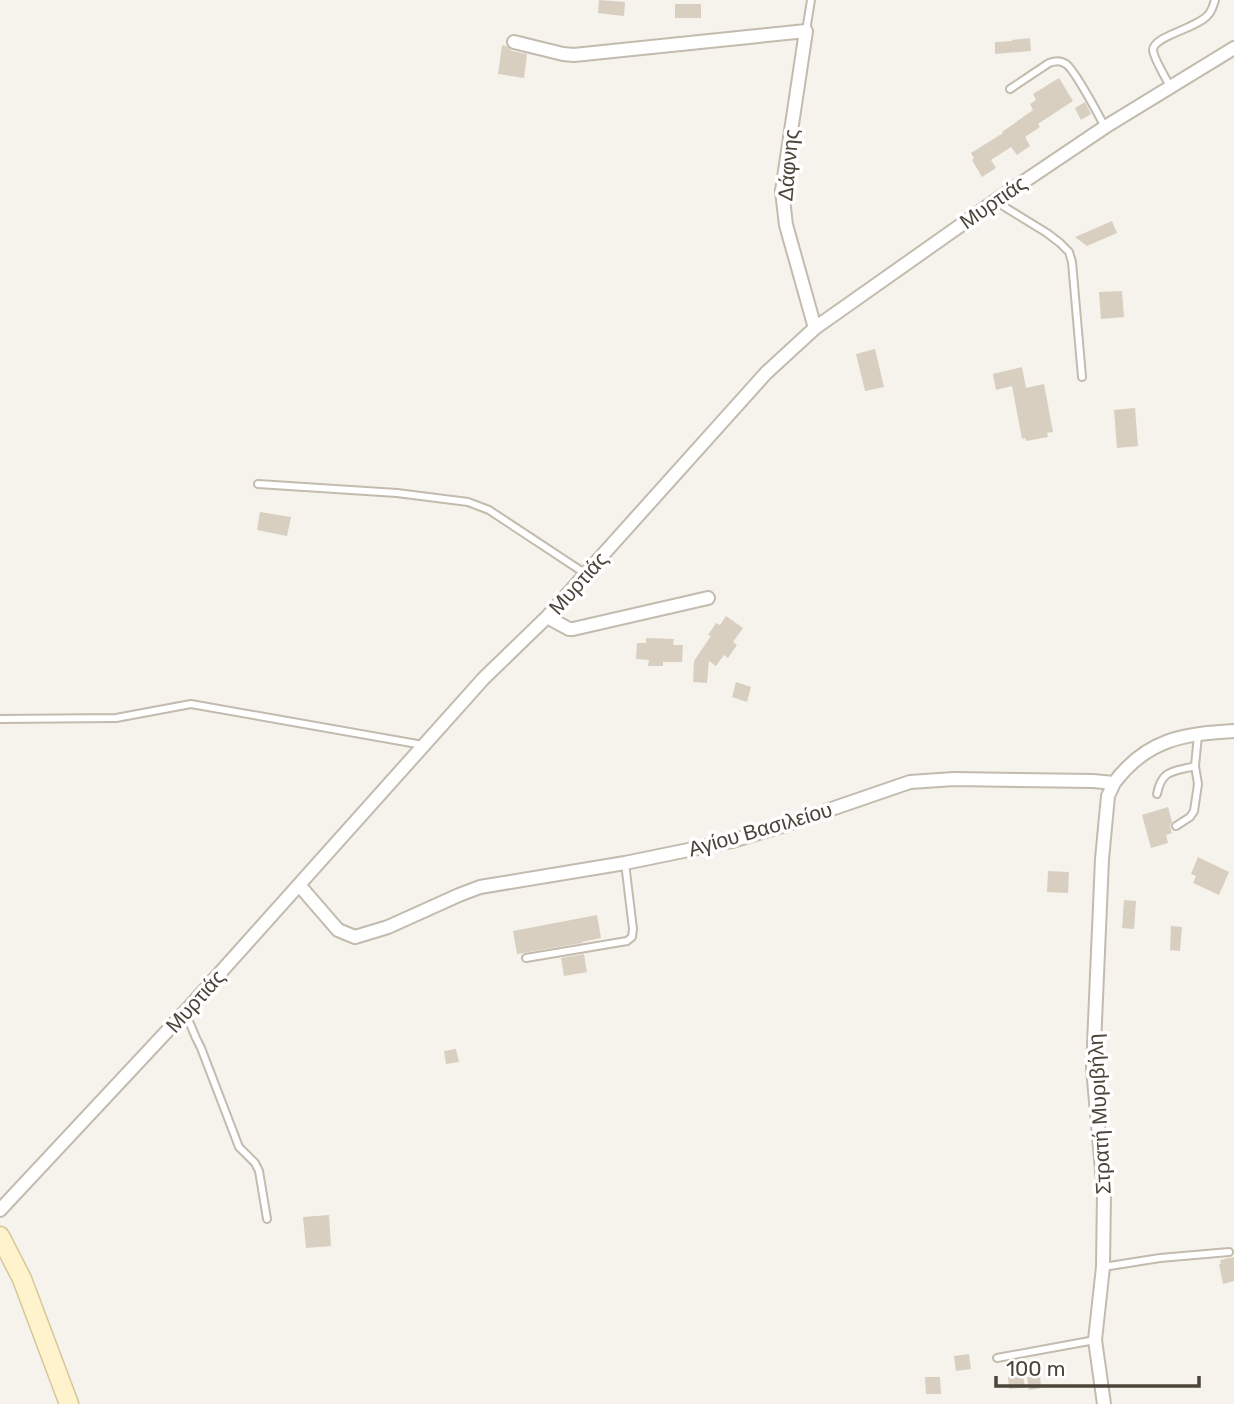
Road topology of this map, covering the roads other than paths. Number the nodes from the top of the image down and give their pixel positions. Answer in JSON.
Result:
{"nodes":[{"id":1,"x":811,"y":0,"type":"edge"},
{"id":2,"x":1214,"y":0,"type":"edge"},
{"id":3,"x":806,"y":31,"type":"junction"},
{"id":4,"x":514,"y":42,"type":"dead end"},
{"id":5,"x":1234,"y":48,"type":"edge"},
{"id":6,"x":1170,"y":86,"type":"junction"},
{"id":7,"x":1010,"y":89,"type":"dead end"},
{"id":8,"x":1105,"y":127,"type":"junction"},
{"id":9,"x":995,"y":201,"type":"junction"},
{"id":10,"x":815,"y":328,"type":"junction"},
{"id":11,"x":1082,"y":377,"type":"dead end"},
{"id":12,"x":258,"y":484,"type":"dead end"},
{"id":13,"x":586,"y":574,"type":"junction"},
{"id":14,"x":708,"y":598,"type":"dead end"},
{"id":15,"x":547,"y":617,"type":"junction"},
{"id":16,"x":0,"y":719,"type":"edge"},
{"id":17,"x":1234,"y":730,"type":"edge"},
{"id":18,"x":1198,"y":733,"type":"junction"},
{"id":19,"x":423,"y":745,"type":"junction"},
{"id":20,"x":1195,"y":765,"type":"junction"},
{"id":21,"x":1114,"y":783,"type":"junction"},
{"id":22,"x":1157,"y":794,"type":"dead end"},
{"id":23,"x":1176,"y":826,"type":"dead end"},
{"id":24,"x":625,"y":863,"type":"junction"},
{"id":25,"x":299,"y":885,"type":"junction"},
{"id":26,"x":526,"y":958,"type":"dead end"},
{"id":27,"x":185,"y":1013,"type":"junction"},
{"id":28,"x":0,"y":1210,"type":"edge"},
{"id":29,"x":267,"y":1219,"type":"dead end"},
{"id":30,"x":0,"y":1236,"type":"edge"},
{"id":31,"x":1229,"y":1252,"type":"dead end"},
{"id":32,"x":1102,"y":1267,"type":"junction"},
{"id":33,"x":1095,"y":1340,"type":"junction"},
{"id":34,"x":996,"y":1358,"type":"dead end"},
{"id":35,"x":69,"y":1404,"type":"edge"},
{"id":36,"x":1104,"y":1404,"type":"edge"}],
"edges":[{"from":1,"to":3,"type":"lane","name":"Δάφνης"},
{"from":2,"to":6,"type":"lane"},
{"from":3,"to":4,"type":"street"},
{"from":3,"to":10,"type":"street","name":"Δάφνης"},
{"from":5,"to":6,"type":"street","name":"Μυρτιάς"},
{"from":6,"to":8,"type":"street","name":"Μυρτιάς"},
{"from":7,"to":8,"type":"lane"},
{"from":8,"to":9,"type":"street","name":"Μυρτιάς"},
{"from":9,"to":10,"type":"street","name":"Μυρτιάς"},
{"from":9,"to":11,"type":"lane"},
{"from":10,"to":13,"type":"street","name":"Μυρτιάς"},
{"from":12,"to":13,"type":"lane"},
{"from":13,"to":15,"type":"street","name":"Μυρτιάς"},
{"from":14,"to":15,"type":"street"},
{"from":15,"to":19,"type":"street","name":"Μυρτιάς"},
{"from":16,"to":19,"type":"lane"},
{"from":17,"to":18,"type":"street"},
{"from":18,"to":20,"type":"lane"},
{"from":18,"to":21,"type":"street"},
{"from":19,"to":25,"type":"street","name":"Μυρτιάς"},
{"from":20,"to":22,"type":"lane"},
{"from":20,"to":23,"type":"lane"},
{"from":21,"to":24,"type":"street","name":"Αγίου Βασιλείου"},
{"from":21,"to":32,"type":"street","name":"Στρατή Μυριβήλη"},
{"from":24,"to":25,"type":"street","name":"Αγίου Βασιλείου"},
{"from":24,"to":26,"type":"lane"},
{"from":25,"to":27,"type":"street","name":"Μυρτιάς"},
{"from":27,"to":28,"type":"street","name":"Μυρτιάς"},
{"from":27,"to":29,"type":"lane"},
{"from":30,"to":35,"type":"main road"},
{"from":31,"to":32,"type":"lane"},
{"from":32,"to":33,"type":"street","name":"Στρατή Μυριβήλη"},
{"from":33,"to":34,"type":"lane"},
{"from":33,"to":36,"type":"street","name":"Στρατή Μυριβήλη"}]}
